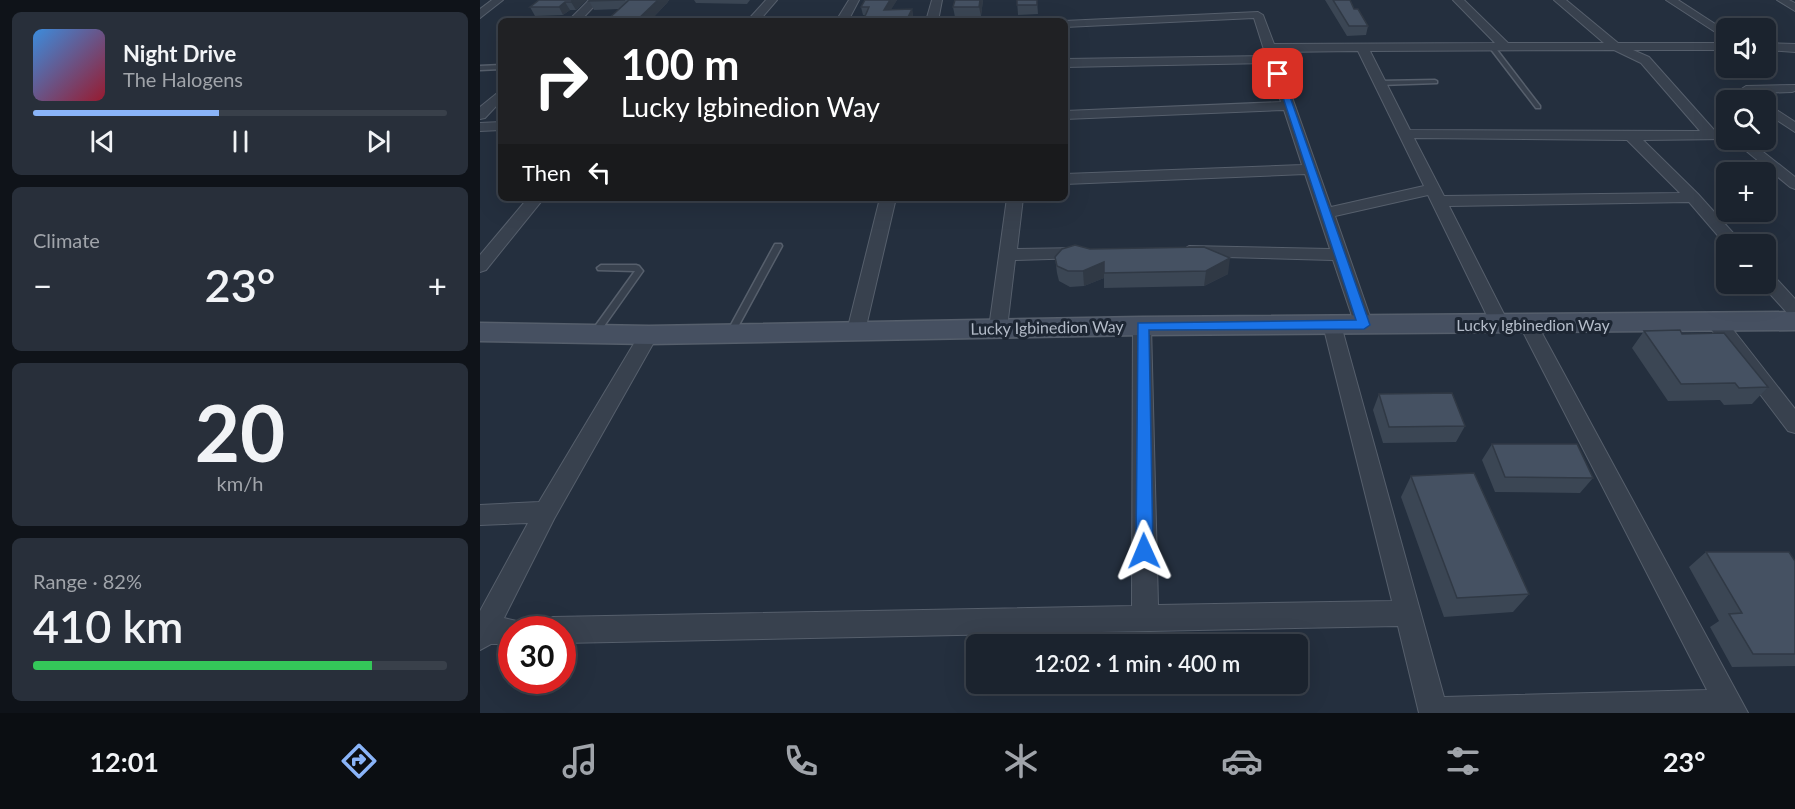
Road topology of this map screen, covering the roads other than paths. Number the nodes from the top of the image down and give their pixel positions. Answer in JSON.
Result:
{"nodes":[{"id":1,"x":595,"y":0,"type":"edge"},
{"id":2,"x":772,"y":0,"type":"edge"},
{"id":3,"x":854,"y":0,"type":"edge"},
{"id":4,"x":937,"y":0,"type":"edge"},
{"id":5,"x":1249,"y":0,"type":"edge"},
{"id":6,"x":1458,"y":0,"type":"edge"},
{"id":7,"x":1559,"y":0,"type":"edge"},
{"id":8,"x":1671,"y":0,"type":"edge"},
{"id":9,"x":1782,"y":0,"type":"edge"},
{"id":10,"x":490,"y":4,"type":"edge"},
{"id":11,"x":1795,"y":8,"type":"edge"},
{"id":12,"x":480,"y":15,"type":"edge"},
{"id":13,"x":1258,"y":15,"type":"junction"},
{"id":14,"x":577,"y":18,"type":"edge"},
{"id":15,"x":756,"y":18,"type":"edge"},
{"id":16,"x":845,"y":18,"type":"edge"},
{"id":17,"x":933,"y":18,"type":"edge"},
{"id":18,"x":1068,"y":24,"type":"edge"},
{"id":19,"x":1716,"y":29,"type":"edge"},
{"id":20,"x":1615,"y":46,"type":"junction"},
{"id":21,"x":1716,"y":46,"type":"edge"},
{"id":22,"x":1362,"y":47,"type":"junction"},
{"id":23,"x":1498,"y":47,"type":"junction"},
{"id":24,"x":1776,"y":47,"type":"edge"},
{"id":25,"x":1795,"y":48,"type":"edge"},
{"id":26,"x":1272,"y":53,"type":"junction"},
{"id":27,"x":1068,"y":63,"type":"edge"},
{"id":28,"x":498,"y":67,"type":"edge"},
{"id":29,"x":480,"y":68,"type":"edge"},
{"id":30,"x":1380,"y":82,"type":"junction"},
{"id":31,"x":1435,"y":82,"type":"dead end"},
{"id":32,"x":1792,"y":88,"type":"dead end"},
{"id":33,"x":1746,"y":90,"type":"edge"},
{"id":34,"x":498,"y":97,"type":"edge"},
{"id":35,"x":1288,"y":106,"type":"junction"},
{"id":36,"x":1538,"y":107,"type":"dead end"},
{"id":37,"x":1776,"y":114,"type":"edge"},
{"id":38,"x":480,"y":115,"type":"edge"},
{"id":39,"x":1068,"y":115,"type":"edge"},
{"id":40,"x":498,"y":126,"type":"edge"},
{"id":41,"x":480,"y":127,"type":"edge"},
{"id":42,"x":1795,"y":128,"type":"edge"},
{"id":43,"x":1406,"y":134,"type":"junction"},
{"id":44,"x":1710,"y":134,"type":"junction"},
{"id":45,"x":1716,"y":134,"type":"edge"},
{"id":46,"x":1631,"y":136,"type":"junction"},
{"id":47,"x":1752,"y":150,"type":"edge"},
{"id":48,"x":1310,"y":169,"type":"junction"},
{"id":49,"x":1068,"y":179,"type":"edge"},
{"id":50,"x":1795,"y":184,"type":"edge"},
{"id":51,"x":1436,"y":195,"type":"junction"},
{"id":52,"x":1692,"y":197,"type":"junction"},
{"id":53,"x":534,"y":201,"type":"edge"},
{"id":54,"x":887,"y":201,"type":"edge"},
{"id":55,"x":1015,"y":201,"type":"edge"},
{"id":56,"x":1325,"y":213,"type":"junction"},
{"id":57,"x":1726,"y":234,"type":"edge"},
{"id":58,"x":778,"y":246,"type":"dead end"},
{"id":59,"x":1172,"y":250,"type":"edge"},
{"id":60,"x":1101,"y":252,"type":"edge"},
{"id":61,"x":1008,"y":255,"type":"junction"},
{"id":62,"x":1340,"y":255,"type":"junction"},
{"id":63,"x":480,"y":266,"type":"edge"},
{"id":64,"x":601,"y":268,"type":"dead end"},
{"id":65,"x":1776,"y":289,"type":"edge"},
{"id":66,"x":1795,"y":311,"type":"edge"},
{"id":67,"x":1795,"y":321,"type":"edge"},
{"id":68,"x":1717,"y":323,"type":"junction"},
{"id":69,"x":1500,"y":324,"type":"junction"},
{"id":70,"x":1528,"y":324,"type":"junction"},
{"id":71,"x":1332,"y":325,"type":"junction"},
{"id":72,"x":1364,"y":325,"type":"junction"},
{"id":73,"x":1142,"y":326,"type":"junction"},
{"id":74,"x":998,"y":328,"type":"junction"},
{"id":75,"x":856,"y":331,"type":"junction"},
{"id":76,"x":480,"y":332,"type":"edge"},
{"id":77,"x":594,"y":334,"type":"junction"},
{"id":78,"x":730,"y":334,"type":"junction"},
{"id":79,"x":649,"y":335,"type":"junction"},
{"id":80,"x":1795,"y":425,"type":"edge"},
{"id":81,"x":546,"y":512,"type":"junction"},
{"id":82,"x":480,"y":515,"type":"edge"},
{"id":83,"x":1407,"y":613,"type":"junction"},
{"id":84,"x":1145,"y":618,"type":"junction"},
{"id":85,"x":576,"y":630,"type":"edge"},
{"id":86,"x":498,"y":632,"type":"edge"},
{"id":87,"x":482,"y":634,"type":"edge"},
{"id":88,"x":1731,"y":708,"type":"edge"},
{"id":89,"x":1434,"y":712,"type":"edge"}],
"edges":[{"from":1,"to":14,"type":"street"},
{"from":2,"to":15,"type":"street"},
{"from":3,"to":16,"type":"street"},
{"from":4,"to":17,"type":"street"},
{"from":5,"to":13,"type":"street"},
{"from":6,"to":23,"type":"street"},
{"from":7,"to":20,"type":"street"},
{"from":8,"to":19,"type":"street"},
{"from":9,"to":11,"type":"street"},
{"from":10,"to":12,"type":"street"},
{"from":13,"to":18,"type":"street"},
{"from":13,"to":26,"type":"street"},
{"from":20,"to":21,"type":"street"},
{"from":20,"to":23,"type":"street"},
{"from":20,"to":44,"type":"street"},
{"from":22,"to":23,"type":"street"},
{"from":22,"to":26,"type":"street"},
{"from":22,"to":30,"type":"street"},
{"from":23,"to":36,"type":"lane"},
{"from":24,"to":25,"type":"street"},
{"from":26,"to":27,"type":"street"},
{"from":26,"to":35,"type":"street"},
{"from":28,"to":29,"type":"lane"},
{"from":30,"to":31,"type":"lane"},
{"from":30,"to":43,"type":"street"},
{"from":32,"to":33,"type":"street"},
{"from":34,"to":38,"type":"street"},
{"from":35,"to":39,"type":"street"},
{"from":35,"to":48,"type":"street"},
{"from":37,"to":42,"type":"street"},
{"from":40,"to":41,"type":"street"},
{"from":43,"to":46,"type":"street"},
{"from":43,"to":51,"type":"street"},
{"from":44,"to":45,"type":"street"},
{"from":44,"to":46,"type":"street"},
{"from":46,"to":52,"type":"street"},
{"from":47,"to":50,"type":"street"},
{"from":48,"to":49,"type":"street"},
{"from":48,"to":56,"type":"street"},
{"from":51,"to":52,"type":"street"},
{"from":51,"to":56,"type":"street"},
{"from":51,"to":69,"type":"street"},
{"from":52,"to":57,"type":"street"},
{"from":53,"to":63,"type":"street"},
{"from":54,"to":75,"type":"street"},
{"from":55,"to":61,"type":"street"},
{"from":56,"to":62,"type":"street"},
{"from":58,"to":78,"type":"lane"},
{"from":59,"to":62,"type":"street"},
{"from":60,"to":61,"type":"street"},
{"from":61,"to":74,"type":"street"},
{"from":62,"to":72,"type":"street"},
{"from":64,"to":77,"type":"lane"},
{"from":65,"to":66,"type":"street"},
{"from":67,"to":68,"type":"street","name":"Lucky Igbinedion Way"},
{"from":68,"to":70,"type":"street","name":"Lucky Igbinedion Way"},
{"from":68,"to":80,"type":"street"},
{"from":69,"to":70,"type":"street","name":"Lucky Igbinedion Way"},
{"from":69,"to":72,"type":"street","name":"Lucky Igbinedion Way"},
{"from":70,"to":88,"type":"street"},
{"from":71,"to":72,"type":"street","name":"Lucky Igbinedion Way"},
{"from":71,"to":73,"type":"street","name":"Lucky Igbinedion Way"},
{"from":71,"to":83,"type":"street"},
{"from":73,"to":74,"type":"street","name":"Lucky Igbinedion Way"},
{"from":73,"to":84,"type":"street"},
{"from":74,"to":75,"type":"street","name":"Lucky Igbinedion Way"},
{"from":75,"to":78,"type":"street","name":"Lucky Igbinedion Way"},
{"from":76,"to":77,"type":"street","name":"Lucky Igbinedion Way"},
{"from":77,"to":79,"type":"street","name":"Lucky Igbinedion Way"},
{"from":78,"to":79,"type":"street","name":"Lucky Igbinedion Way"},
{"from":79,"to":81,"type":"street"},
{"from":81,"to":82,"type":"street"},
{"from":81,"to":87,"type":"street"},
{"from":83,"to":84,"type":"street"},
{"from":83,"to":89,"type":"street"},
{"from":84,"to":85,"type":"street"},
{"from":86,"to":87,"type":"street"},
{"from":88,"to":89,"type":"street"}]}
